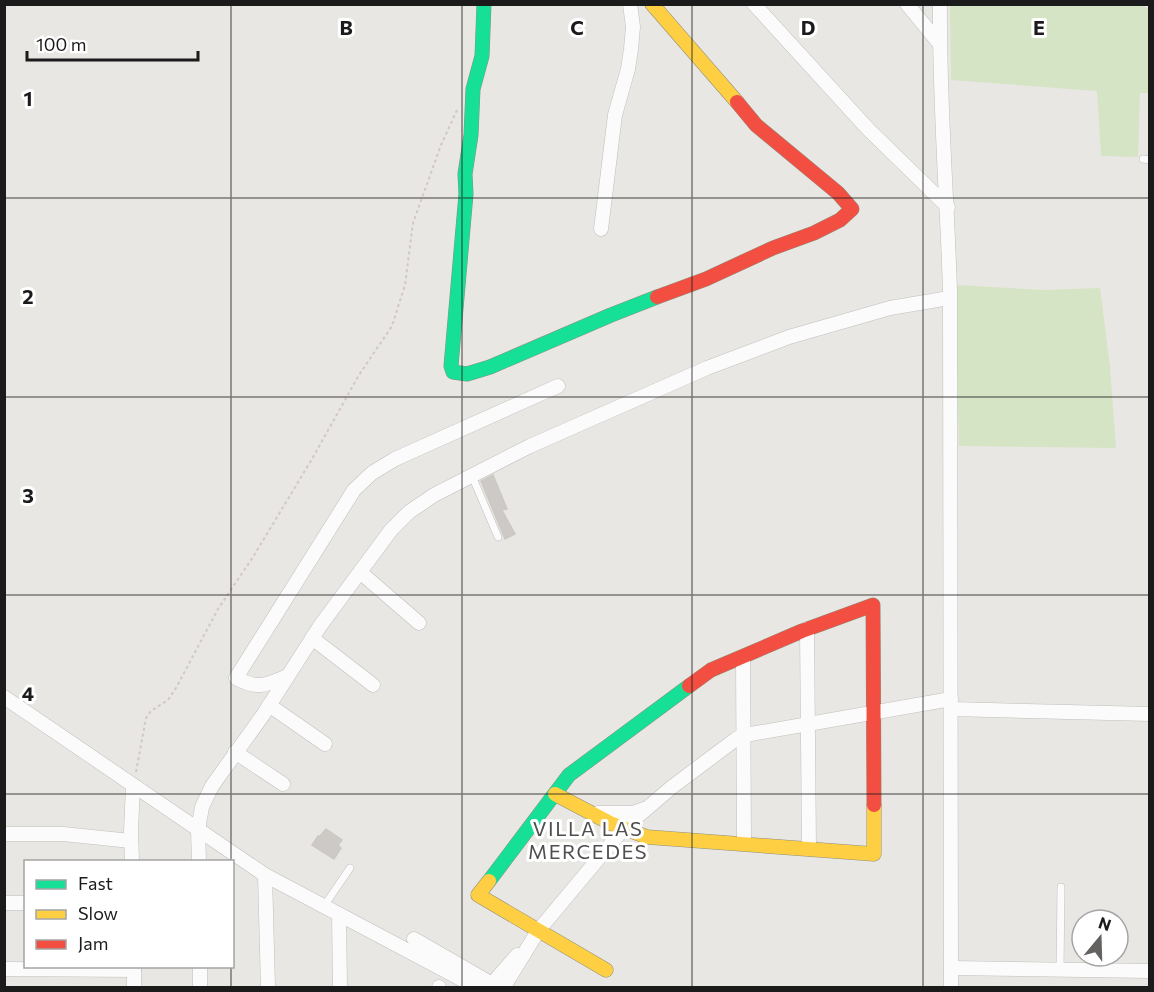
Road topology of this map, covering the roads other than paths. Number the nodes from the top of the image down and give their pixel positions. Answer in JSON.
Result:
{"nodes":[{"id":1,"x":484,"y":4,"type":"edge"},
{"id":2,"x":630,"y":4,"type":"edge"},
{"id":3,"x":652,"y":4,"type":"edge"},
{"id":4,"x":754,"y":4,"type":"edge"},
{"id":5,"x":907,"y":4,"type":"edge"},
{"id":6,"x":940,"y":4,"type":"edge"},
{"id":7,"x":939,"y":43,"type":"junction"},
{"id":8,"x":948,"y":207,"type":"junction"},
{"id":9,"x":601,"y":229,"type":"dead end"},
{"id":10,"x":950,"y":297,"type":"junction"},
{"id":11,"x":558,"y":387,"type":"dead end"},
{"id":12,"x":472,"y":476,"type":"junction"},
{"id":13,"x":498,"y":537,"type":"dead end"},
{"id":14,"x":360,"y":572,"type":"junction"},
{"id":15,"x":419,"y":623,"type":"dead end"},
{"id":16,"x":807,"y":629,"type":"junction"},
{"id":17,"x":312,"y":638,"type":"junction"},
{"id":18,"x":743,"y":657,"type":"junction"},
{"id":19,"x":288,"y":676,"type":"junction"},
{"id":20,"x":373,"y":685,"type":"dead end"},
{"id":21,"x":4,"y":697,"type":"edge"},
{"id":22,"x":951,"y":704,"type":"junction"},
{"id":23,"x":269,"y":705,"type":"junction"},
{"id":24,"x":873,"y":713,"type":"junction"},
{"id":25,"x":1149,"y":714,"type":"edge"},
{"id":26,"x":808,"y":724,"type":"junction"},
{"id":27,"x":745,"y":735,"type":"junction"},
{"id":28,"x":325,"y":744,"type":"dead end"},
{"id":29,"x":235,"y":752,"type":"junction"},
{"id":30,"x":284,"y":784,"type":"dead end"},
{"id":31,"x":133,"y":786,"type":"junction"},
{"id":32,"x":555,"y":794,"type":"junction"},
{"id":33,"x":647,"y":808,"type":"junction"},
{"id":34,"x":590,"y":813,"type":"junction"},
{"id":35,"x":624,"y":828,"type":"junction"},
{"id":36,"x":198,"y":830,"type":"junction"},
{"id":37,"x":4,"y":834,"type":"edge"},
{"id":38,"x":131,"y":841,"type":"junction"},
{"id":39,"x":744,"y":843,"type":"junction"},
{"id":40,"x":808,"y":849,"type":"junction"},
{"id":41,"x":132,"y":860,"type":"edge"},
{"id":42,"x":199,"y":860,"type":"edge"},
{"id":43,"x":350,"y":868,"type":"dead end"},
{"id":44,"x":265,"y":874,"type":"junction"},
{"id":45,"x":1061,"y":887,"type":"dead end"},
{"id":46,"x":4,"y":903,"type":"edge"},
{"id":47,"x":24,"y":903,"type":"edge"},
{"id":48,"x":324,"y":906,"type":"junction"},
{"id":49,"x":339,"y":914,"type":"junction"},
{"id":50,"x":538,"y":931,"type":"junction"},
{"id":51,"x":414,"y":939,"type":"dead end"},
{"id":52,"x":134,"y":968,"type":"edge"},
{"id":53,"x":200,"y":968,"type":"edge"},
{"id":54,"x":951,"y":968,"type":"junction"},
{"id":55,"x":4,"y":969,"type":"edge"},
{"id":56,"x":606,"y":970,"type":"dead end"},
{"id":57,"x":1060,"y":970,"type":"junction"},
{"id":58,"x":1149,"y":971,"type":"edge"},
{"id":59,"x":134,"y":987,"type":"edge"},
{"id":60,"x":200,"y":987,"type":"edge"},
{"id":61,"x":268,"y":987,"type":"edge"},
{"id":62,"x":340,"y":987,"type":"edge"},
{"id":63,"x":493,"y":987,"type":"edge"},
{"id":64,"x":951,"y":987,"type":"edge"}],
"edges":[{"from":1,"to":3,"type":"street"},
{"from":2,"to":9,"type":"street"},
{"from":4,"to":8,"type":"street"},
{"from":5,"to":7,"type":"street"},
{"from":6,"to":7,"type":"street"},
{"from":7,"to":8,"type":"street"},
{"from":8,"to":10,"type":"street"},
{"from":10,"to":12,"type":"street"},
{"from":10,"to":22,"type":"street"},
{"from":11,"to":19,"type":"street"},
{"from":12,"to":13,"type":"lane"},
{"from":12,"to":14,"type":"street"},
{"from":14,"to":15,"type":"street"},
{"from":14,"to":17,"type":"street"},
{"from":16,"to":18,"type":"street"},
{"from":16,"to":24,"type":"street"},
{"from":16,"to":26,"type":"street"},
{"from":17,"to":19,"type":"street"},
{"from":17,"to":20,"type":"street"},
{"from":18,"to":27,"type":"street"},
{"from":18,"to":32,"type":"street"},
{"from":19,"to":23,"type":"street"},
{"from":21,"to":31,"type":"street"},
{"from":22,"to":24,"type":"street"},
{"from":22,"to":25,"type":"street"},
{"from":22,"to":54,"type":"street"},
{"from":23,"to":28,"type":"street"},
{"from":23,"to":29,"type":"street"},
{"from":24,"to":26,"type":"street"},
{"from":24,"to":40,"type":"street"},
{"from":26,"to":27,"type":"street"},
{"from":26,"to":40,"type":"street"},
{"from":27,"to":33,"type":"street"},
{"from":27,"to":39,"type":"street"},
{"from":29,"to":30,"type":"street"},
{"from":29,"to":36,"type":"street"},
{"from":31,"to":36,"type":"street"},
{"from":31,"to":38,"type":"street"},
{"from":32,"to":34,"type":"street"},
{"from":32,"to":50,"type":"street"},
{"from":33,"to":34,"type":"street"},
{"from":33,"to":35,"type":"street"},
{"from":34,"to":35,"type":"street"},
{"from":35,"to":39,"type":"street"},
{"from":35,"to":50,"type":"street"},
{"from":36,"to":42,"type":"street"},
{"from":36,"to":44,"type":"street"},
{"from":37,"to":38,"type":"street"},
{"from":38,"to":41,"type":"street"},
{"from":39,"to":40,"type":"street"},
{"from":43,"to":48,"type":"lane"},
{"from":44,"to":48,"type":"street"},
{"from":44,"to":61,"type":"street"},
{"from":45,"to":57,"type":"lane"},
{"from":46,"to":47,"type":"street"},
{"from":48,"to":49,"type":"street"},
{"from":49,"to":62,"type":"street"},
{"from":49,"to":63,"type":"street"},
{"from":50,"to":56,"type":"street"},
{"from":50,"to":63,"type":"street"},
{"from":51,"to":63,"type":"street"},
{"from":52,"to":55,"type":"street"},
{"from":52,"to":59,"type":"street"},
{"from":53,"to":60,"type":"street"},
{"from":54,"to":57,"type":"street"},
{"from":54,"to":64,"type":"street"},
{"from":57,"to":58,"type":"street"}]}
